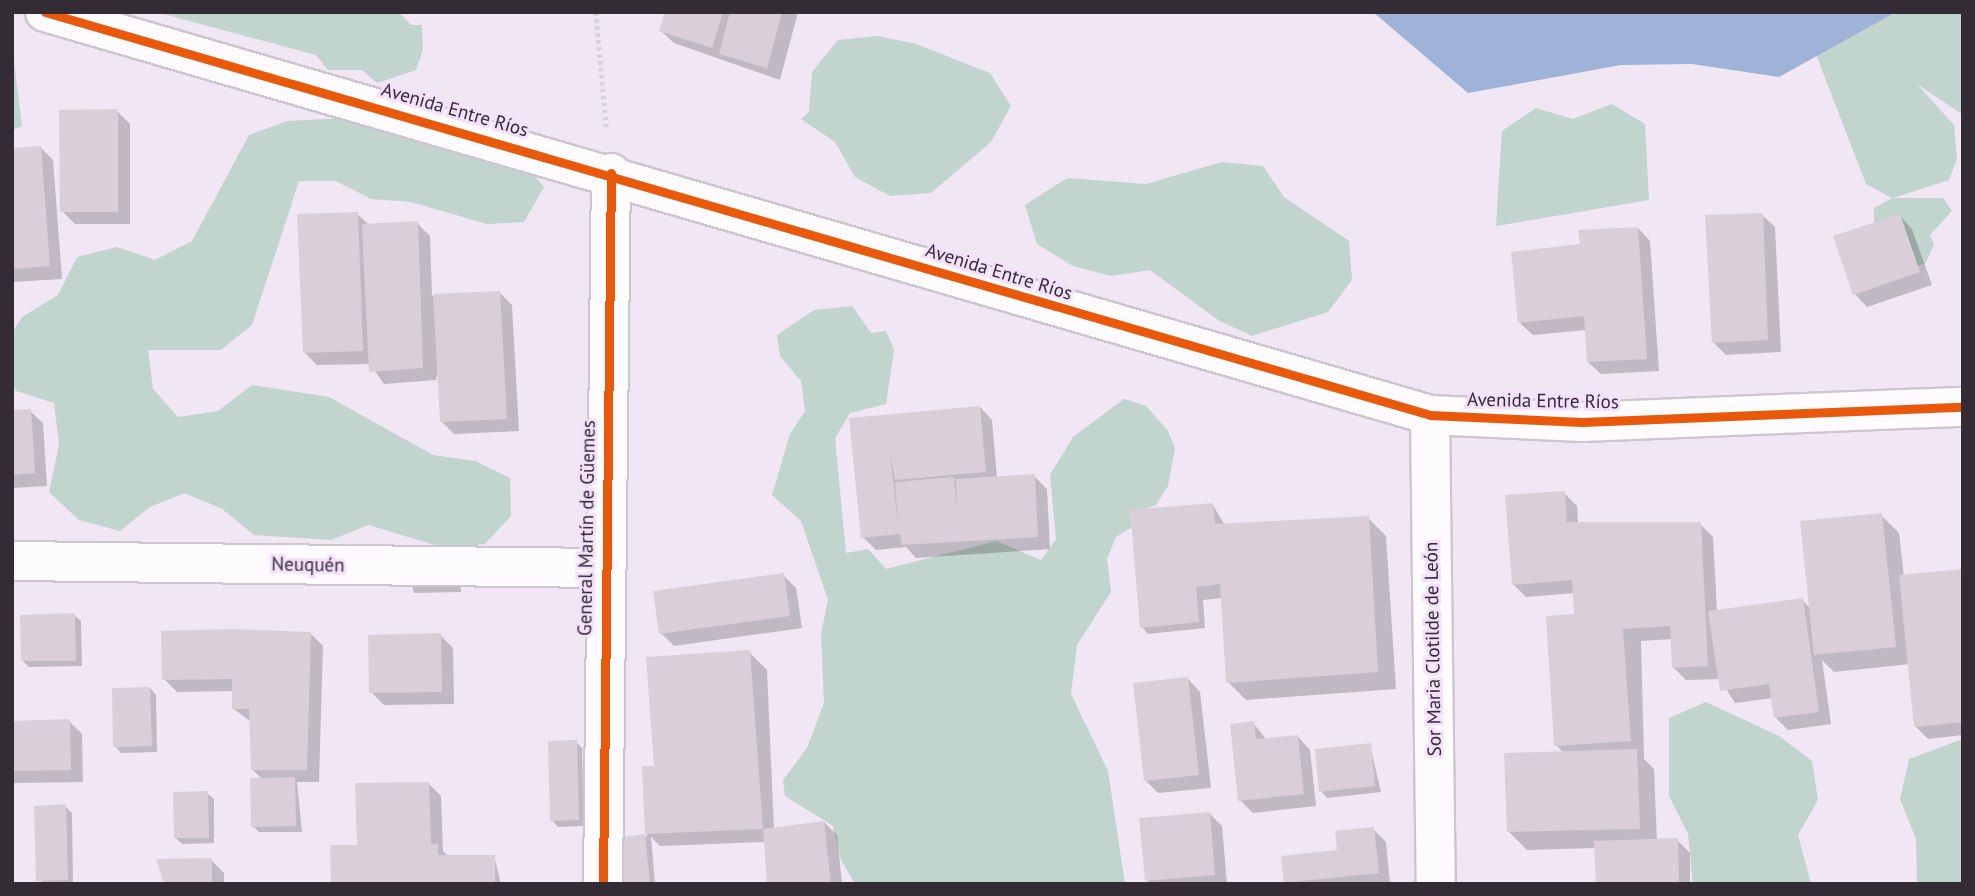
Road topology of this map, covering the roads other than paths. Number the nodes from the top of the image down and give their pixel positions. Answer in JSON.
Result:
{"nodes":[{"id":1,"x":46,"y":12,"type":"edge"},
{"id":2,"x":611,"y":173,"type":"junction"},
{"id":3,"x":1963,"y":407,"type":"edge"},
{"id":4,"x":1430,"y":415,"type":"junction"},
{"id":5,"x":12,"y":561,"type":"edge"},
{"id":6,"x":603,"y":568,"type":"junction"},
{"id":7,"x":603,"y":884,"type":"edge"},
{"id":8,"x":1436,"y":884,"type":"edge"}],
"edges":[{"from":1,"to":2,"type":"street","name":"Avenida Entre Ríos"},
{"from":2,"to":4,"type":"street","name":"Avenida Entre Ríos"},
{"from":2,"to":6,"type":"street","name":"General Martín de Güemes"},
{"from":3,"to":4,"type":"street","name":"Avenida Entre Ríos"},
{"from":4,"to":8,"type":"street","name":"Sor Maria Clotilde de León"},
{"from":5,"to":6,"type":"street","name":"Neuquén"},
{"from":6,"to":7,"type":"street","name":"General Martín de Güemes"}]}
